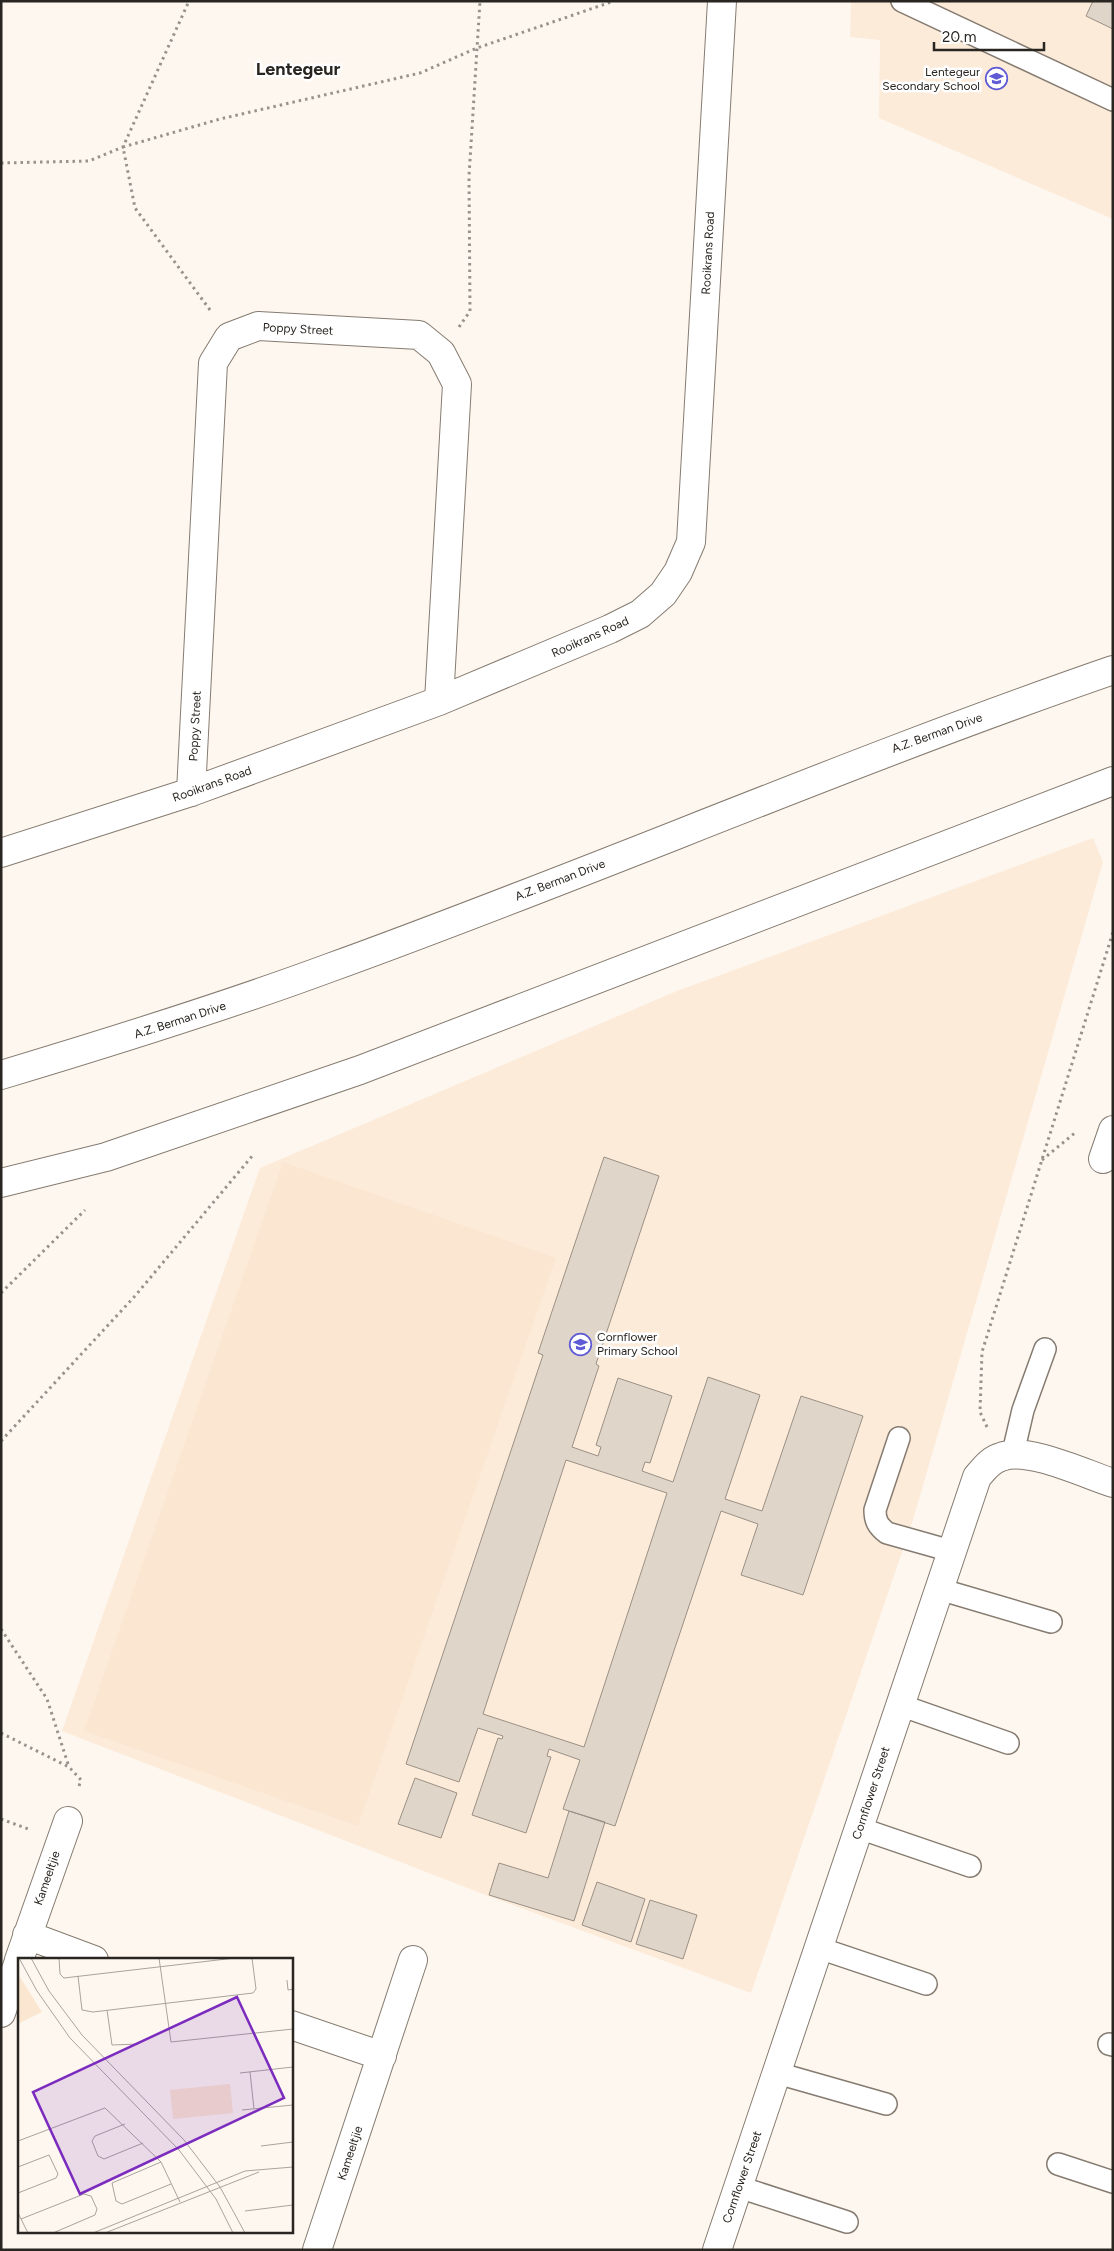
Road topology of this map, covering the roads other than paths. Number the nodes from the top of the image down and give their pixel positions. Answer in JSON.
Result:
{"nodes":[{"id":1,"x":722,"y":1,"type":"edge"},
{"id":2,"x":902,"y":1,"type":"edge"},
{"id":3,"x":1113,"y":100,"type":"edge"},
{"id":4,"x":1113,"y":670,"type":"edge"},
{"id":5,"x":439,"y":701,"type":"junction"},
{"id":6,"x":1113,"y":781,"type":"edge"},
{"id":7,"x":191,"y":792,"type":"junction"},
{"id":8,"x":1,"y":853,"type":"edge"},
{"id":9,"x":1,"y":1075,"type":"edge"},
{"id":10,"x":1113,"y":1130,"type":"edge"},
{"id":11,"x":1103,"y":1159,"type":"dead end"},
{"id":12,"x":1,"y":1182,"type":"edge"},
{"id":13,"x":1044,"y":1348,"type":"dead end"},
{"id":14,"x":899,"y":1438,"type":"dead end"},
{"id":15,"x":1006,"y":1455,"type":"junction"},
{"id":16,"x":1113,"y":1483,"type":"edge"},
{"id":17,"x":952,"y":1551,"type":"junction"},
{"id":18,"x":939,"y":1589,"type":"junction"},
{"id":19,"x":1051,"y":1622,"type":"dead end"},
{"id":20,"x":900,"y":1706,"type":"junction"},
{"id":21,"x":1008,"y":1743,"type":"dead end"},
{"id":22,"x":68,"y":1821,"type":"road end"},
{"id":23,"x":859,"y":1828,"type":"junction"},
{"id":24,"x":970,"y":1866,"type":"dead end"},
{"id":25,"x":819,"y":1948,"type":"junction"},
{"id":26,"x":22,"y":1952,"type":"edge"},
{"id":27,"x":76,"y":1958,"type":"edge"},
{"id":28,"x":414,"y":1960,"type":"dead end"},
{"id":29,"x":18,"y":1964,"type":"edge"},
{"id":30,"x":926,"y":1984,"type":"dead end"},
{"id":31,"x":1,"y":2014,"type":"edge"},
{"id":32,"x":292,"y":2025,"type":"edge"},
{"id":33,"x":382,"y":2056,"type":"junction"},
{"id":34,"x":777,"y":2073,"type":"junction"},
{"id":35,"x":886,"y":2104,"type":"dead end"},
{"id":36,"x":1058,"y":2164,"type":"dead end"},
{"id":37,"x":1113,"y":2182,"type":"edge"},
{"id":38,"x":739,"y":2186,"type":"junction"},
{"id":39,"x":847,"y":2222,"type":"dead end"},
{"id":40,"x":317,"y":2250,"type":"edge"},
{"id":41,"x":717,"y":2250,"type":"edge"}],
"edges":[{"from":1,"to":5,"type":"street","name":"Rooikrans Road"},
{"from":2,"to":3,"type":"lane"},
{"from":4,"to":9,"type":"street","name":"A.Z. Berman Drive"},
{"from":5,"to":7,"type":"street","name":"Rooikrans Road"},
{"from":5,"to":7,"type":"street","name":"Poppy Street"},
{"from":6,"to":12,"type":"street"},
{"from":7,"to":8,"type":"street","name":"Rooikrans Road"},
{"from":10,"to":11,"type":"street"},
{"from":13,"to":15,"type":"lane"},
{"from":14,"to":17,"type":"lane"},
{"from":15,"to":16,"type":"street"},
{"from":15,"to":17,"type":"street","name":"Cornflower Street"},
{"from":17,"to":18,"type":"street","name":"Cornflower Street"},
{"from":18,"to":19,"type":"lane"},
{"from":18,"to":20,"type":"street","name":"Cornflower Street"},
{"from":20,"to":21,"type":"lane"},
{"from":20,"to":23,"type":"street","name":"Cornflower Street"},
{"from":22,"to":26,"type":"street","name":"Kameeltjie"},
{"from":23,"to":24,"type":"lane"},
{"from":23,"to":25,"type":"street","name":"Cornflower Street"},
{"from":25,"to":30,"type":"lane"},
{"from":25,"to":34,"type":"street","name":"Cornflower Street"},
{"from":26,"to":27,"type":"street"},
{"from":28,"to":33,"type":"street","name":"Kameeltjie"},
{"from":29,"to":31,"type":"street","name":"Kameeltjie"},
{"from":32,"to":33,"type":"street"},
{"from":33,"to":40,"type":"street","name":"Kameeltjie"},
{"from":34,"to":35,"type":"lane"},
{"from":34,"to":38,"type":"street","name":"Cornflower Street"},
{"from":36,"to":37,"type":"lane"},
{"from":38,"to":39,"type":"lane"},
{"from":38,"to":41,"type":"street","name":"Cornflower Street"}]}
